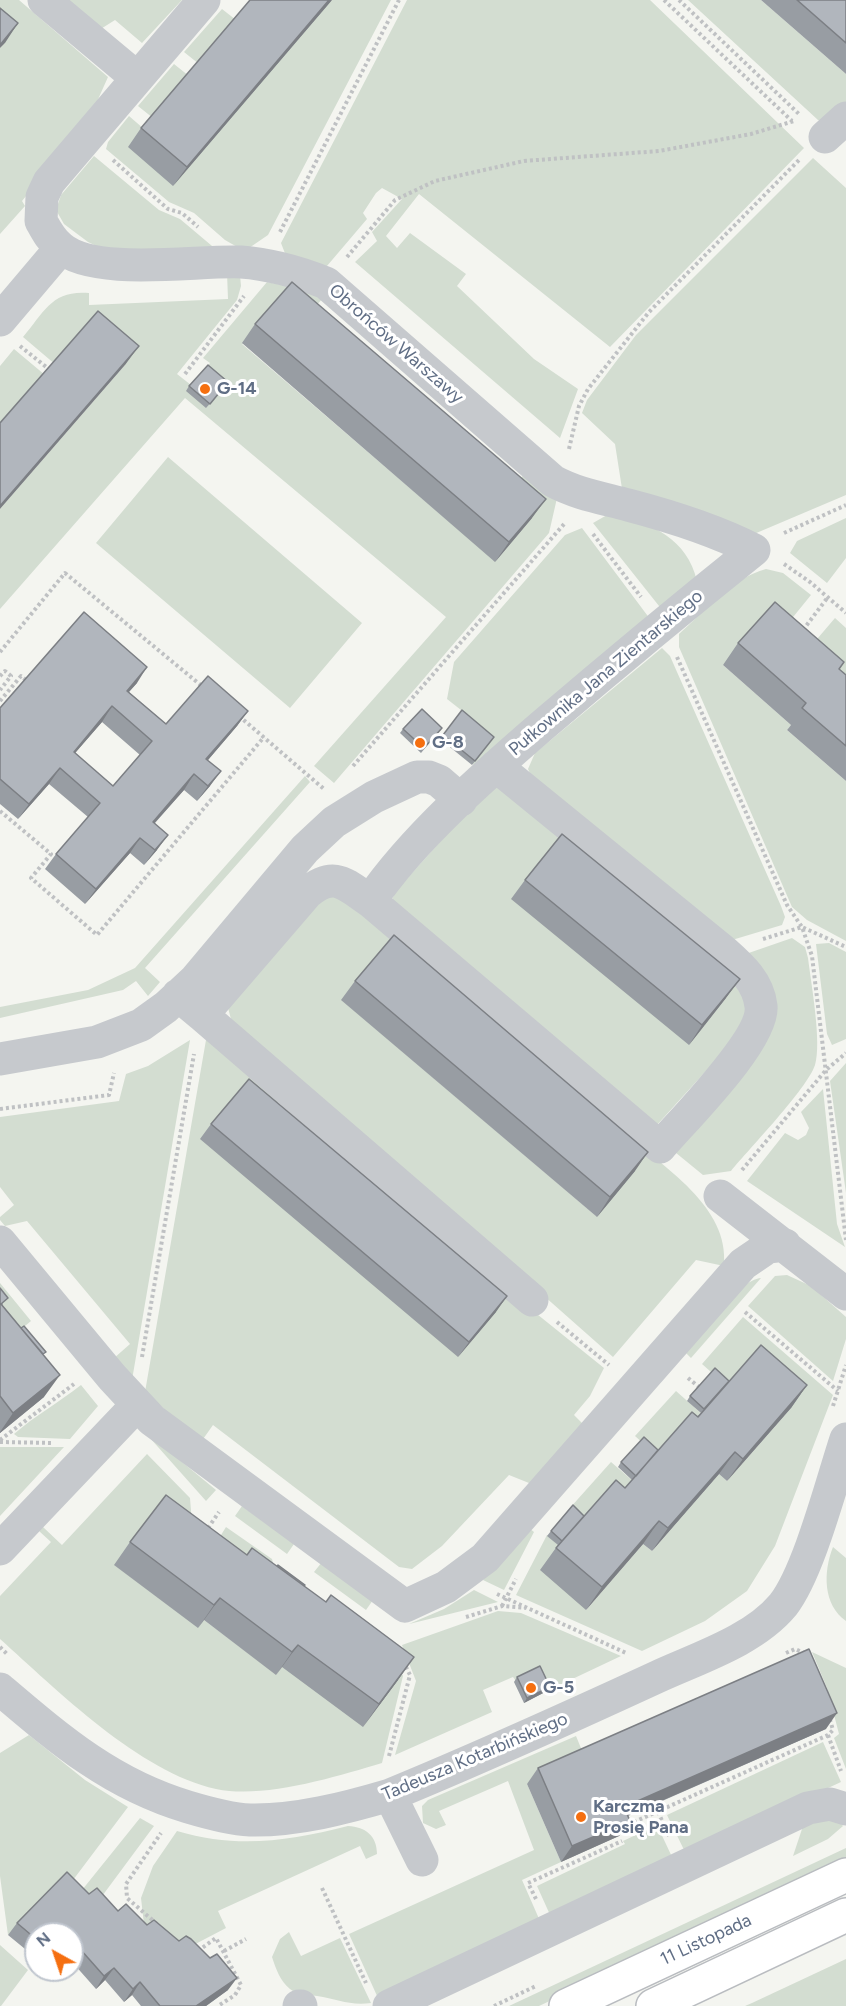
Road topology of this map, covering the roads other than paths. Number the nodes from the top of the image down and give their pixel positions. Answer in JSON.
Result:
{"nodes":[{"id":1,"x":44,"y":0,"type":"edge"},
{"id":2,"x":204,"y":0,"type":"edge"},
{"id":3,"x":136,"y":77,"type":"junction"},
{"id":4,"x":61,"y":248,"type":"junction"},
{"id":5,"x":6,"y":330,"type":"edge"},
{"id":6,"x":767,"y":542,"type":"joint"},
{"id":7,"x":496,"y":766,"type":"junction"},
{"id":8,"x":461,"y":800,"type":"junction"},
{"id":9,"x":370,"y":901,"type":"junction"},
{"id":10,"x":190,"y":1005,"type":"junction"},
{"id":11,"x":0,"y":1059,"type":"edge"},
{"id":12,"x":720,"y":1196,"type":"road end"},
{"id":13,"x":0,"y":1242,"type":"edge"},
{"id":14,"x":785,"y":1245,"type":"junction"},
{"id":15,"x":846,"y":1294,"type":"edge"},
{"id":16,"x":532,"y":1300,"type":"dead end"},
{"id":17,"x":130,"y":1398,"type":"junction"},
{"id":18,"x":839,"y":1425,"type":"edge"},
{"id":19,"x":0,"y":1549,"type":"edge"},
{"id":20,"x":0,"y":1689,"type":"edge"},
{"id":21,"x":390,"y":1795,"type":"junction"},
{"id":22,"x":846,"y":1809,"type":"edge"},
{"id":23,"x":422,"y":1860,"type":"dead end"},
{"id":24,"x":846,"y":1875,"type":"edge"},
{"id":25,"x":846,"y":1904,"type":"edge"},
{"id":26,"x":833,"y":1921,"type":"edge"},
{"id":27,"x":378,"y":1996,"type":"edge"},
{"id":28,"x":566,"y":2006,"type":"edge"},
{"id":29,"x":653,"y":2006,"type":"edge"}],
"edges":[{"from":1,"to":3,"type":"street"},
{"from":2,"to":3,"type":"street"},
{"from":3,"to":4,"type":"street"},
{"from":4,"to":5,"type":"street"},
{"from":4,"to":6,"type":"street","name":"Obrońców Warszawy"},
{"from":6,"to":7,"type":"street","name":"Pułkownika Jana Zientarskiego"},
{"from":7,"to":8,"type":"street","name":"Pułkownika Jana Zientarskiego"},
{"from":7,"to":9,"type":"street"},
{"from":8,"to":9,"type":"street","name":"Pułkownika Jana Zientarskiego"},
{"from":8,"to":10,"type":"street"},
{"from":9,"to":10,"type":"street"},
{"from":10,"to":11,"type":"street"},
{"from":10,"to":16,"type":"street"},
{"from":12,"to":14,"type":"street"},
{"from":13,"to":17,"type":"street"},
{"from":14,"to":15,"type":"street"},
{"from":14,"to":17,"type":"street"},
{"from":17,"to":19,"type":"street"},
{"from":18,"to":21,"type":"street","name":"Tadeusza Kotarbińskiego"},
{"from":20,"to":21,"type":"street","name":"Tadeusza Kotarbińskiego"},
{"from":21,"to":23,"type":"street"},
{"from":22,"to":27,"type":"street"},
{"from":24,"to":28,"type":"main road","name":"11 Listopada"},
{"from":25,"to":26,"type":"street"},
{"from":26,"to":29,"type":"main road","name":"11 Listopada"}]}
